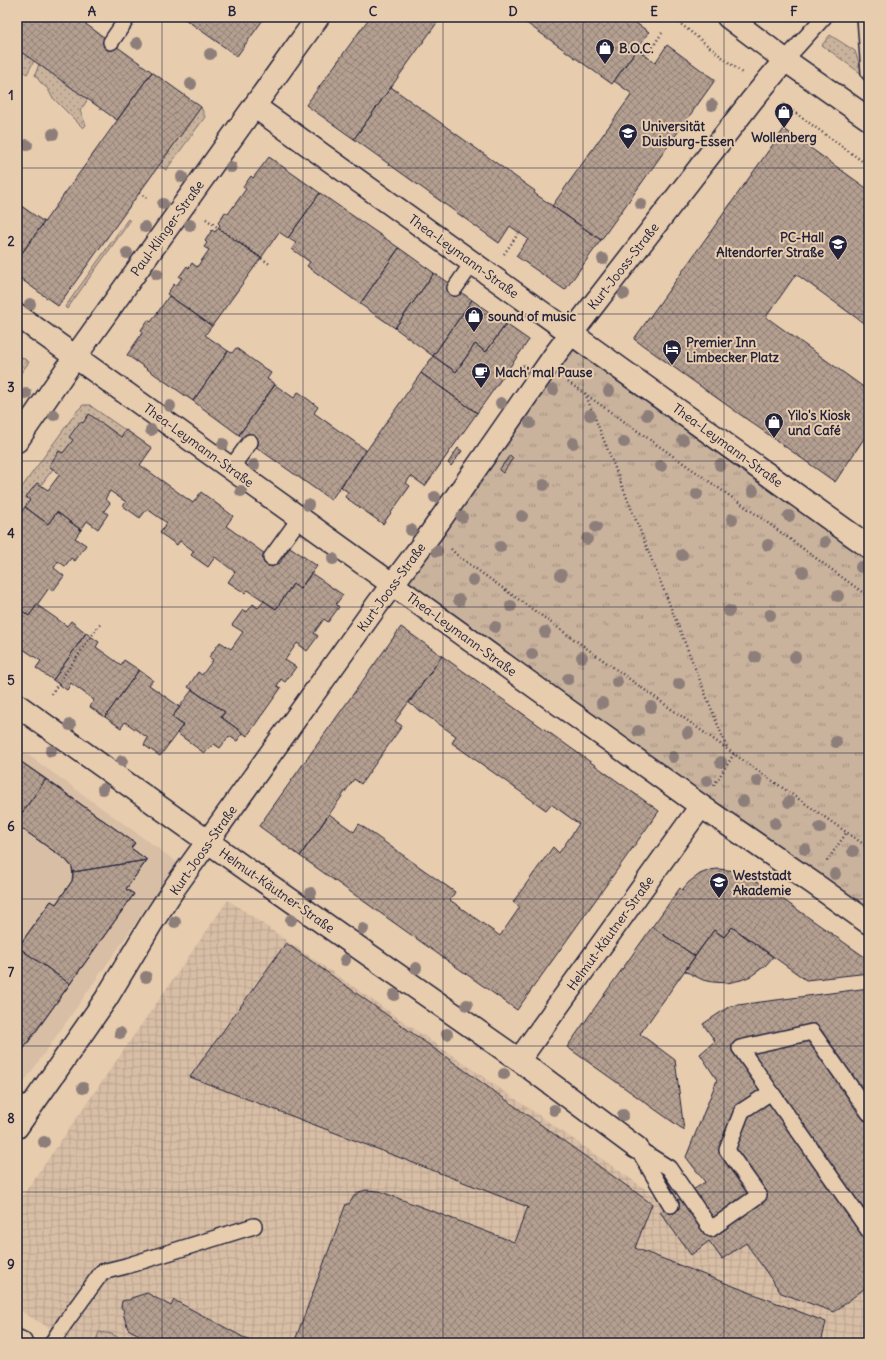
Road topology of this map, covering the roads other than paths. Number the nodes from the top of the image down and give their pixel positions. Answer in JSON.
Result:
{"nodes":[{"id":1,"x":128,"y":17,"type":"edge"},
{"id":2,"x":318,"y":17,"type":"edge"},
{"id":3,"x":728,"y":17,"type":"edge"},
{"id":4,"x":823,"y":17,"type":"edge"},
{"id":5,"x":864,"y":17,"type":"edge"},
{"id":6,"x":111,"y":42,"type":"dead end"},
{"id":7,"x":785,"y":60,"type":"junction"},
{"id":8,"x":869,"y":73,"type":"edge"},
{"id":9,"x":254,"y":106,"type":"junction"},
{"id":10,"x":869,"y":119,"type":"edge"},
{"id":11,"x":473,"y":262,"type":"junction"},
{"id":12,"x":455,"y":288,"type":"dead end"},
{"id":13,"x":17,"y":315,"type":"edge"},
{"id":14,"x":571,"y":333,"type":"junction"},
{"id":15,"x":75,"y":357,"type":"junction"},
{"id":16,"x":17,"y":441,"type":"edge"},
{"id":17,"x":250,"y":442,"type":"dead end"},
{"id":18,"x":231,"y":468,"type":"junction"},
{"id":19,"x":300,"y":518,"type":"junction"},
{"id":20,"x":869,"y":547,"type":"edge"},
{"id":21,"x":271,"y":558,"type":"dead end"},
{"id":22,"x":394,"y":584,"type":"junction"},
{"id":23,"x":17,"y":705,"type":"edge"},
{"id":24,"x":701,"y":806,"type":"junction"},
{"id":25,"x":208,"y":842,"type":"junction"},
{"id":26,"x":869,"y":923,"type":"edge"},
{"id":27,"x":519,"y":1060,"type":"junction"},
{"id":28,"x":771,"y":1092,"type":"junction"},
{"id":29,"x":23,"y":1104,"type":"edge"},
{"id":30,"x":869,"y":1113,"type":"edge"},
{"id":31,"x":17,"y":1127,"type":"edge"},
{"id":32,"x":637,"y":1148,"type":"junction"},
{"id":33,"x":671,"y":1205,"type":"dead end"},
{"id":34,"x":254,"y":1226,"type":"dead end"},
{"id":35,"x":869,"y":1231,"type":"edge"},
{"id":36,"x":17,"y":1341,"type":"edge"},
{"id":37,"x":21,"y":1343,"type":"edge"},
{"id":38,"x":52,"y":1343,"type":"edge"}],
"edges":[{"from":1,"to":6,"type":"lane"},
{"from":2,"to":9,"type":"street","name":"Paul-Klinger-Straße"},
{"from":3,"to":7,"type":"street"},
{"from":4,"to":7,"type":"lane"},
{"from":5,"to":8,"type":"lane"},
{"from":7,"to":10,"type":"street"},
{"from":7,"to":14,"type":"street","name":"Kurt-Jooss-Straße"},
{"from":9,"to":11,"type":"street","name":"Thea-Leymann-Straße"},
{"from":9,"to":15,"type":"street","name":"Paul-Klinger-Straße"},
{"from":11,"to":12,"type":"lane"},
{"from":11,"to":14,"type":"street","name":"Thea-Leymann-Straße"},
{"from":13,"to":15,"type":"street","name":"Thea-Leymann-Straße"},
{"from":14,"to":20,"type":"street","name":"Thea-Leymann-Straße"},
{"from":14,"to":22,"type":"street","name":"Kurt-Jooss-Straße"},
{"from":15,"to":16,"type":"street","name":"Paul-Klinger-Straße"},
{"from":15,"to":18,"type":"street","name":"Thea-Leymann-Straße"},
{"from":17,"to":18,"type":"lane"},
{"from":18,"to":19,"type":"street","name":"Thea-Leymann-Straße"},
{"from":19,"to":21,"type":"lane"},
{"from":19,"to":22,"type":"street","name":"Thea-Leymann-Straße"},
{"from":22,"to":24,"type":"street","name":"Thea-Leymann-Straße"},
{"from":22,"to":25,"type":"street","name":"Kurt-Jooss-Straße"},
{"from":23,"to":25,"type":"street","name":"Helmut-Käutner-Straße"},
{"from":24,"to":26,"type":"street","name":"Thea-Leymann-Straße"},
{"from":24,"to":27,"type":"street","name":"Helmut-Käutner-Straße"},
{"from":25,"to":27,"type":"street","name":"Helmut-Käutner-Straße"},
{"from":25,"to":29,"type":"street","name":"Kurt-Jooss-Straße"},
{"from":27,"to":32,"type":"street","name":"Helmut-Käutner-Straße"},
{"from":28,"to":30,"type":"lane"},
{"from":28,"to":32,"type":"lane"},
{"from":28,"to":35,"type":"lane"},
{"from":29,"to":31,"type":"street","name":"Kurt-Jooss-Straße"},
{"from":32,"to":33,"type":"lane"},
{"from":34,"to":38,"type":"lane"},
{"from":36,"to":37,"type":"street"}]}
